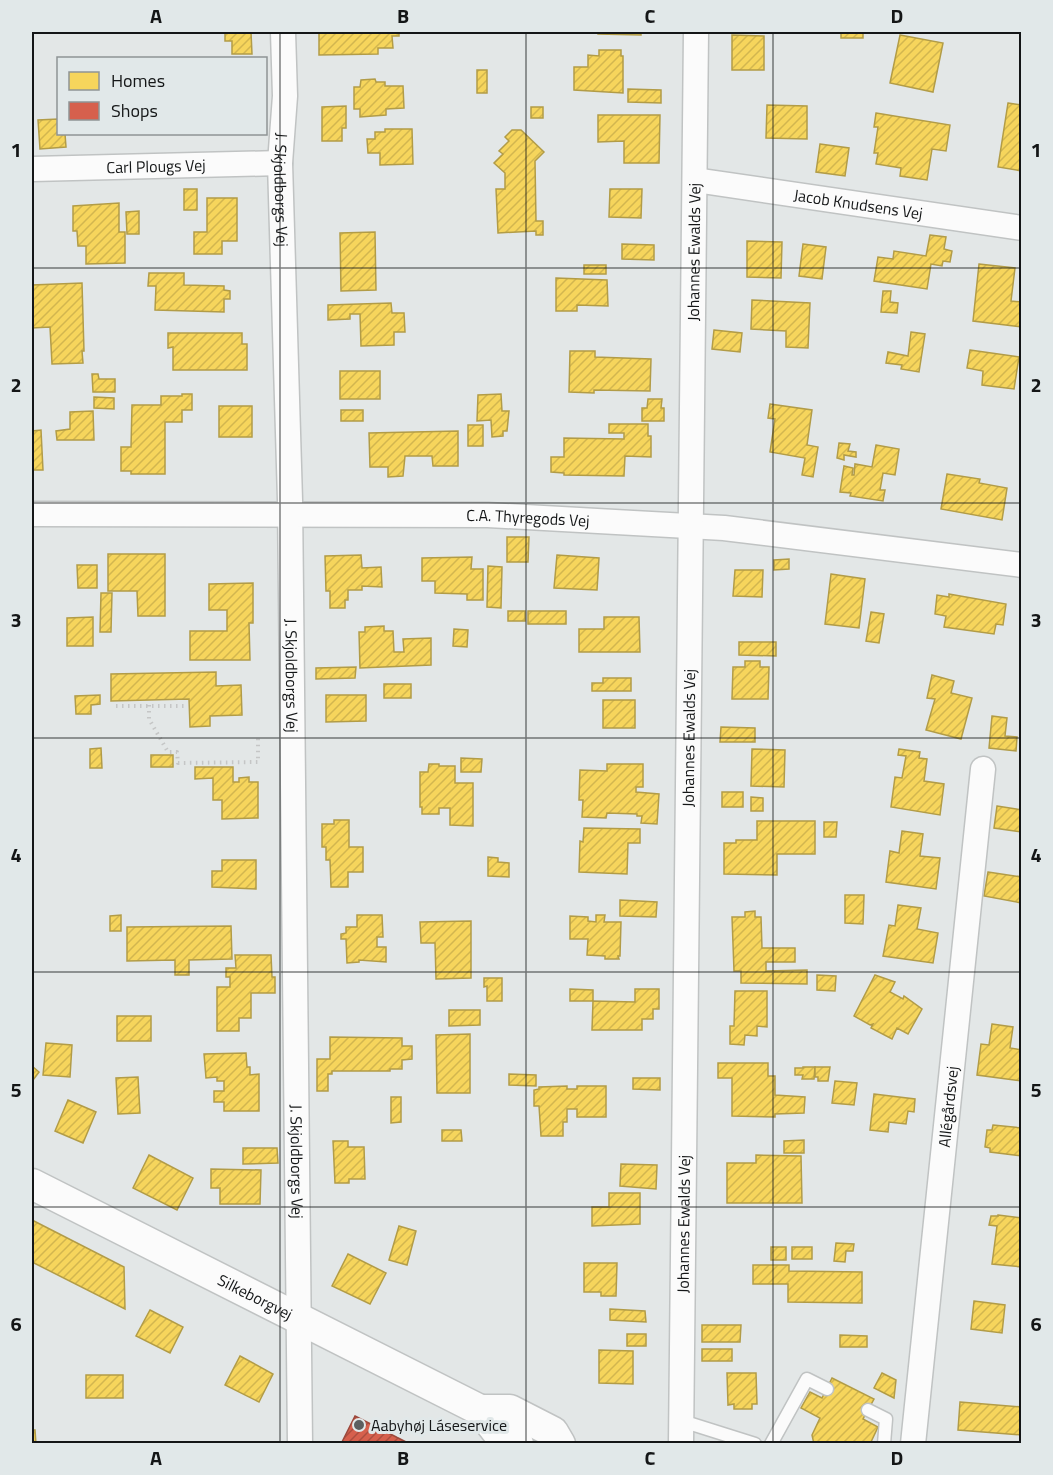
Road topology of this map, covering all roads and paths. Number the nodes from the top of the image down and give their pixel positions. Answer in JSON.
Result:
{"nodes":[{"id":1,"x":283,"y":32,"type":"edge"},
{"id":2,"x":696,"y":32,"type":"edge"},
{"id":3,"x":280,"y":163,"type":"junction"},
{"id":4,"x":32,"y":169,"type":"edge"},
{"id":5,"x":694,"y":180,"type":"junction"},
{"id":6,"x":1022,"y":228,"type":"edge"},
{"id":7,"x":32,"y":514,"type":"edge"},
{"id":8,"x":290,"y":514,"type":"junction"},
{"id":9,"x":691,"y":525,"type":"junction"},
{"id":10,"x":1022,"y":565,"type":"edge"},
{"id":11,"x":149,"y":705,"type":"junction"},
{"id":12,"x":116,"y":706,"type":"dead end"},
{"id":13,"x":184,"y":706,"type":"dead end"},
{"id":14,"x":258,"y":736,"type":"dead end"},
{"id":15,"x":983,"y":769,"type":"dead end"},
{"id":16,"x":32,"y":1184,"type":"edge"},
{"id":17,"x":298,"y":1318,"type":"junction"},
{"id":18,"x":827,"y":1389,"type":"dead end"},
{"id":19,"x":480,"y":1410,"type":"junction"},
{"id":20,"x":868,"y":1410,"type":"dead end"},
{"id":21,"x":682,"y":1432,"type":"edge"},
{"id":22,"x":300,"y":1443,"type":"edge"},
{"id":23,"x":518,"y":1443,"type":"edge"},
{"id":24,"x":560,"y":1443,"type":"edge"},
{"id":25,"x":755,"y":1443,"type":"edge"},
{"id":26,"x":771,"y":1443,"type":"edge"},
{"id":27,"x":884,"y":1443,"type":"edge"},
{"id":28,"x":913,"y":1443,"type":"edge"}],
"edges":[{"from":1,"to":3,"type":"street","name":"J. Skjoldborgs Vej"},
{"from":2,"to":5,"type":"street","name":"Johannes Ewalds Vej"},
{"from":3,"to":4,"type":"street","name":"Carl Plougs Vej"},
{"from":3,"to":8,"type":"street","name":"J. Skjoldborgs Vej"},
{"from":5,"to":6,"type":"street","name":"Jacob Knudsens Vej"},
{"from":5,"to":9,"type":"street","name":"Johannes Ewalds Vej"},
{"from":7,"to":8,"type":"street","name":"C.A. Thyregods Vej"},
{"from":8,"to":9,"type":"street","name":"C.A. Thyregods Vej"},
{"from":8,"to":17,"type":"street","name":"J. Skjoldborgs Vej"},
{"from":9,"to":10,"type":"street","name":"C.A. Thyregods Vej"},
{"from":9,"to":21,"type":"street","name":"Johannes Ewalds Vej"},
{"from":11,"to":12,"type":"path"},
{"from":11,"to":13,"type":"path"},
{"from":11,"to":14,"type":"path"},
{"from":15,"to":28,"type":"street","name":"Allégårdsvej"},
{"from":16,"to":17,"type":"street","name":"Silkeborgvej"},
{"from":17,"to":19,"type":"street","name":"Silkeborgvej"},
{"from":17,"to":22,"type":"street","name":"J. Skjoldborgs Vej"},
{"from":18,"to":26,"type":"lane"},
{"from":19,"to":23,"type":"street","name":"Silkeborgvej"},
{"from":19,"to":24,"type":"street","name":"Silkeborgvej"},
{"from":20,"to":27,"type":"lane"},
{"from":21,"to":25,"type":"lane"}]}
